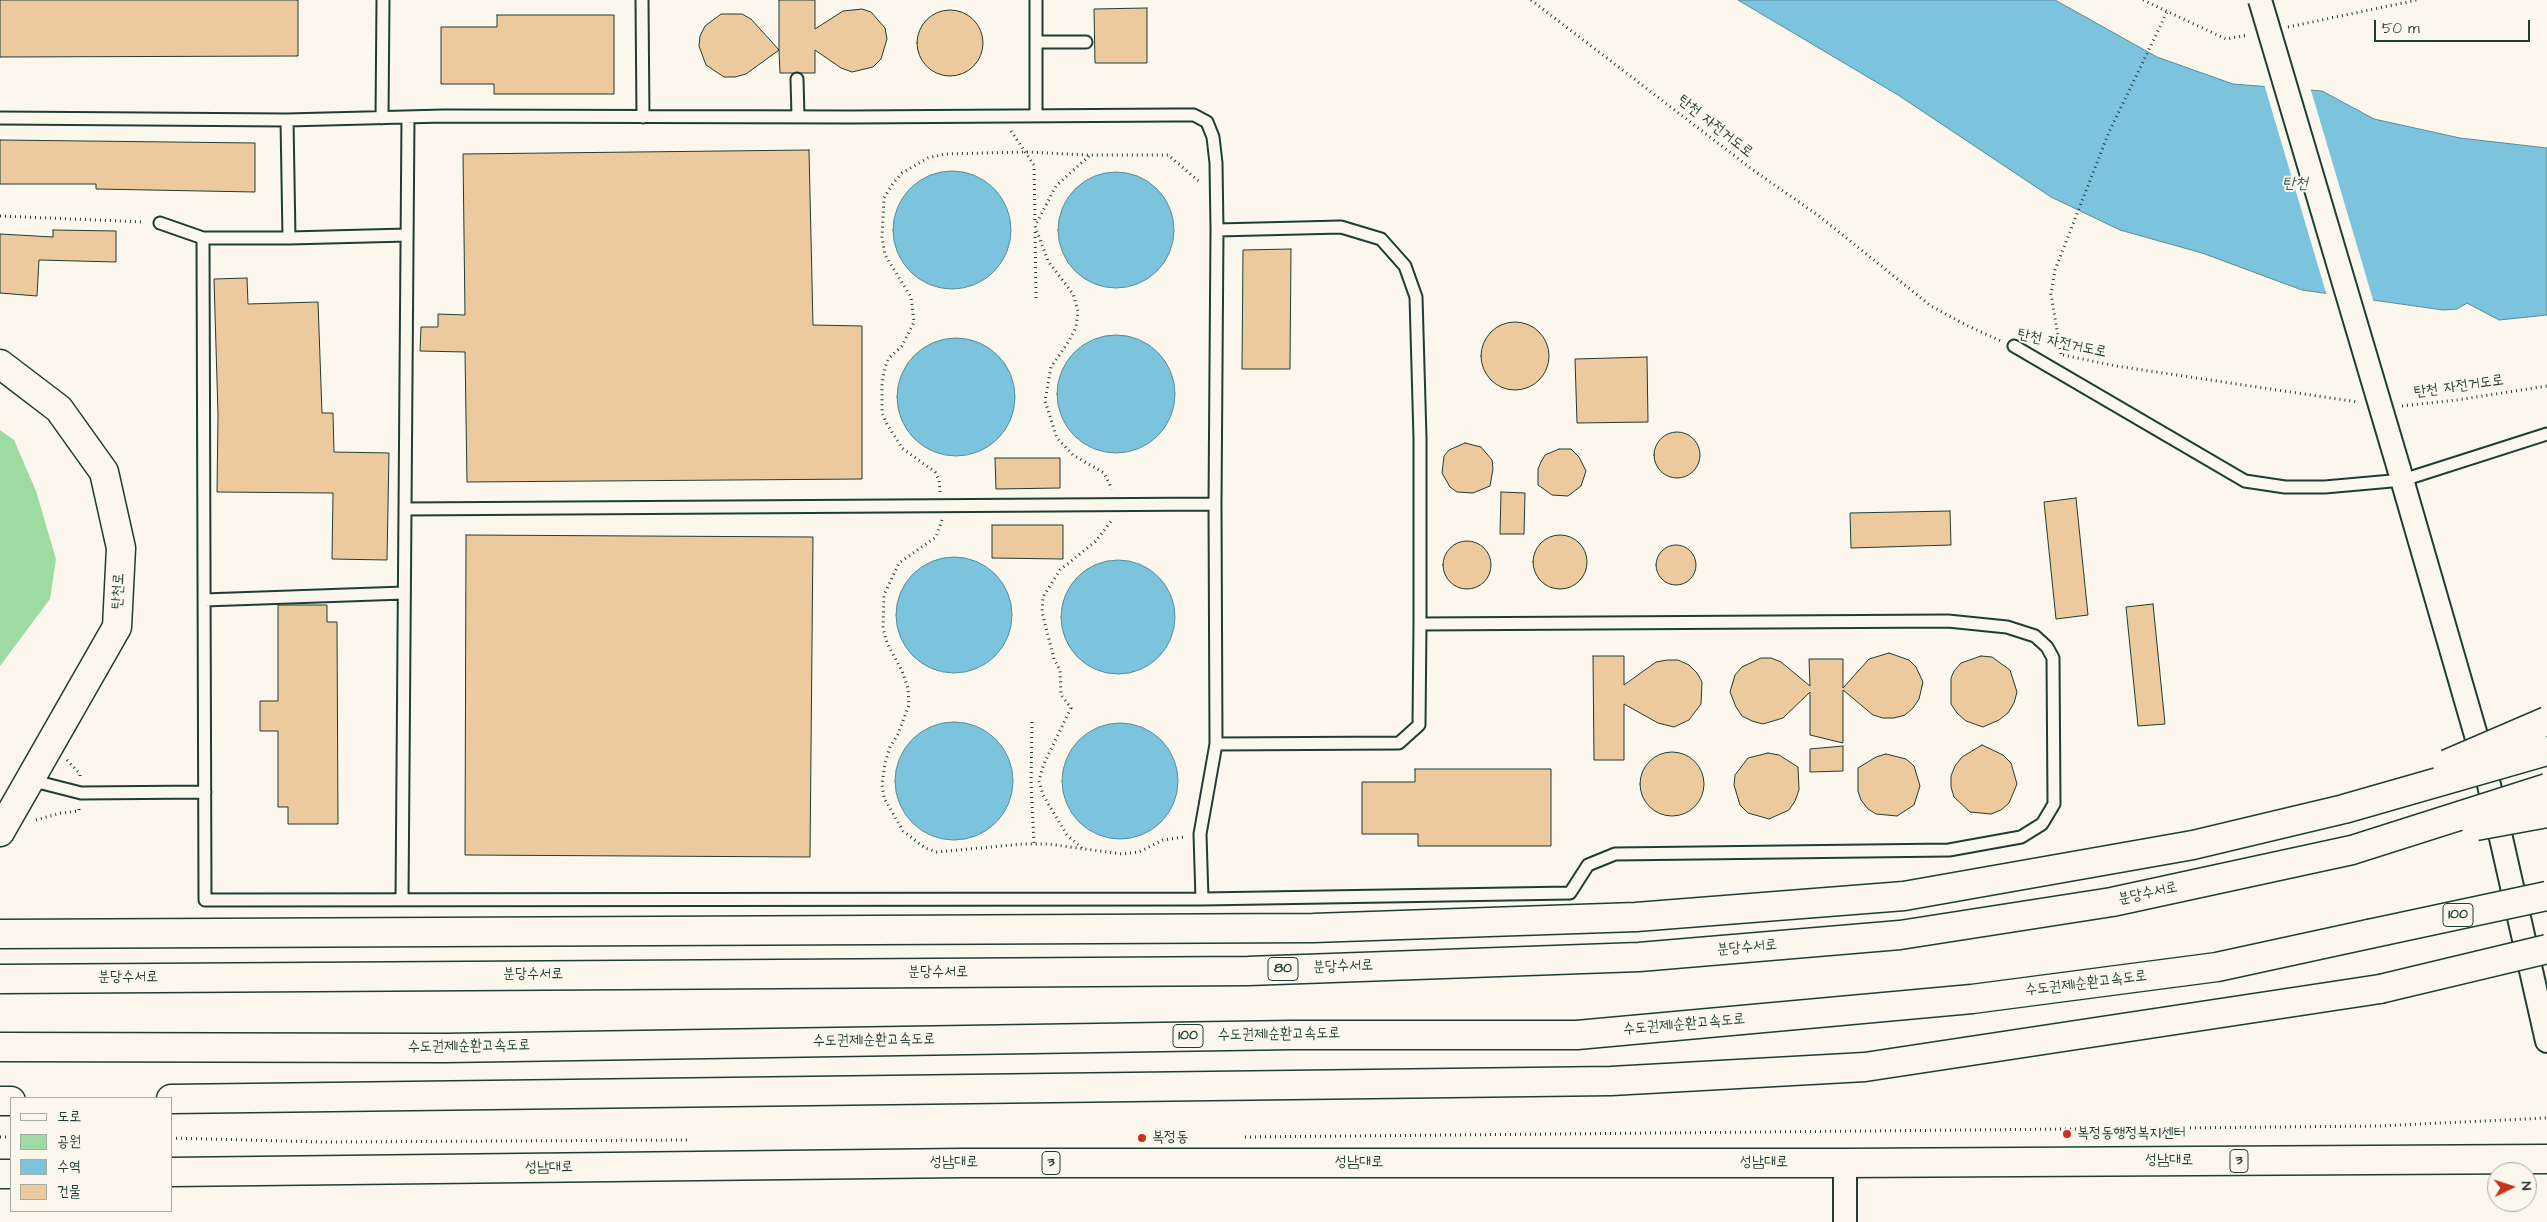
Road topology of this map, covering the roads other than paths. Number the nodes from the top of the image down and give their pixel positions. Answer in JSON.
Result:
{"nodes":[{"id":1,"x":382,"y":0,"type":"edge"},
{"id":2,"x":642,"y":0,"type":"edge"},
{"id":3,"x":1036,"y":0,"type":"edge"},
{"id":4,"x":2260,"y":0,"type":"edge"},
{"id":5,"x":1038,"y":42,"type":"junction"},
{"id":6,"x":1086,"y":42,"type":"dead end"},
{"id":7,"x":797,"y":79,"type":"dead end"},
{"id":8,"x":643,"y":116,"type":"junction"},
{"id":9,"x":1036,"y":116,"type":"junction"},
{"id":10,"x":408,"y":117,"type":"junction"},
{"id":11,"x":798,"y":117,"type":"junction"},
{"id":12,"x":0,"y":118,"type":"edge"},
{"id":13,"x":382,"y":118,"type":"junction"},
{"id":14,"x":287,"y":120,"type":"junction"},
{"id":15,"x":160,"y":223,"type":"road end"},
{"id":16,"x":1217,"y":230,"type":"junction"},
{"id":17,"x":407,"y":235,"type":"junction"},
{"id":18,"x":203,"y":238,"type":"junction"},
{"id":19,"x":289,"y":238,"type":"junction"},
{"id":20,"x":2014,"y":346,"type":"road end"},
{"id":21,"x":0,"y":364,"type":"edge"},
{"id":22,"x":2547,"y":434,"type":"edge"},
{"id":23,"x":2401,"y":475,"type":"junction"},
{"id":24,"x":1215,"y":504,"type":"junction"},
{"id":25,"x":405,"y":509,"type":"junction"},
{"id":26,"x":404,"y":593,"type":"junction"},
{"id":27,"x":204,"y":600,"type":"junction"},
{"id":28,"x":1420,"y":624,"type":"junction"},
{"id":29,"x":2547,"y":721,"type":"edge"},
{"id":30,"x":1216,"y":744,"type":"junction"},
{"id":31,"x":2547,"y":751,"type":"edge"},
{"id":32,"x":30,"y":780,"type":"junction"},
{"id":33,"x":2547,"y":788,"type":"edge"},
{"id":34,"x":205,"y":792,"type":"junction"},
{"id":35,"x":2344,"y":809,"type":"junction"},
{"id":36,"x":2547,"y":813,"type":"edge"},
{"id":37,"x":2,"y":824,"type":"edge"},
{"id":38,"x":2352,"y":850,"type":"junction"},
{"id":39,"x":2547,"y":896,"type":"edge"},
{"id":40,"x":1202,"y":899,"type":"junction"},
{"id":41,"x":402,"y":900,"type":"junction"},
{"id":42,"x":0,"y":934,"type":"edge"},
{"id":43,"x":2547,"y":949,"type":"edge"},
{"id":44,"x":0,"y":980,"type":"edge"},
{"id":45,"x":2547,"y":1041,"type":"edge"},
{"id":46,"x":0,"y":1047,"type":"edge"},
{"id":47,"x":172,"y":1098,"type":"edge"},
{"id":48,"x":2547,"y":1159,"type":"edge"},
{"id":49,"x":1845,"y":1163,"type":"junction"},
{"id":50,"x":172,"y":1172,"type":"edge"},
{"id":51,"x":1845,"y":1222,"type":"edge"}],
"edges":[{"from":1,"to":13,"type":"lane"},
{"from":2,"to":8,"type":"lane"},
{"from":3,"to":5,"type":"lane"},
{"from":4,"to":23,"type":"street","bridge":true},
{"from":5,"to":6,"type":"lane"},
{"from":5,"to":9,"type":"lane"},
{"from":7,"to":11,"type":"lane"},
{"from":8,"to":10,"type":"lane"},
{"from":8,"to":11,"type":"lane"},
{"from":9,"to":11,"type":"lane"},
{"from":9,"to":16,"type":"lane"},
{"from":10,"to":13,"type":"lane"},
{"from":10,"to":17,"type":"lane"},
{"from":12,"to":14,"type":"lane"},
{"from":13,"to":14,"type":"lane"},
{"from":14,"to":19,"type":"lane"},
{"from":15,"to":18,"type":"lane"},
{"from":16,"to":24,"type":"lane"},
{"from":16,"to":28,"type":"lane"},
{"from":17,"to":19,"type":"lane"},
{"from":17,"to":25,"type":"lane"},
{"from":18,"to":19,"type":"lane"},
{"from":18,"to":27,"type":"lane"},
{"from":20,"to":23,"type":"lane"},
{"from":21,"to":32,"type":"main road","name":"탄천로"},
{"from":22,"to":23,"type":"lane"},
{"from":23,"to":45,"type":"street"},
{"from":24,"to":25,"type":"lane"},
{"from":24,"to":30,"type":"lane"},
{"from":25,"to":26,"type":"lane"},
{"from":26,"to":27,"type":"lane"},
{"from":26,"to":41,"type":"lane"},
{"from":27,"to":34,"type":"lane"},
{"from":28,"to":30,"type":"lane"},
{"from":28,"to":40,"type":"lane"},
{"from":29,"to":35,"type":"main road","bridge":true},
{"from":30,"to":40,"type":"lane"},
{"from":31,"to":35,"type":"main road","bridge":true},
{"from":32,"to":34,"type":"lane"},
{"from":32,"to":37,"type":"main road","name":"탄천로"},
{"from":33,"to":38,"type":"main road","name":"분당수서로","number":"80","bridge":true},
{"from":34,"to":41,"type":"lane"},
{"from":35,"to":42,"type":"main road","bridge":true},
{"from":36,"to":38,"type":"main road","bridge":true},
{"from":38,"to":44,"type":"main road","name":"분당수서로","number":"80","bridge":true},
{"from":39,"to":46,"type":"main road","name":"수도권제1순환고속도로","number":"100","bridge":true},
{"from":40,"to":41,"type":"lane"},
{"from":43,"to":47,"type":"main road","bridge":true},
{"from":48,"to":49,"type":"main road","name":"성남대로","number":"3"},
{"from":49,"to":50,"type":"main road","name":"성남대로","number":"3"},
{"from":49,"to":51,"type":"street"}]}
